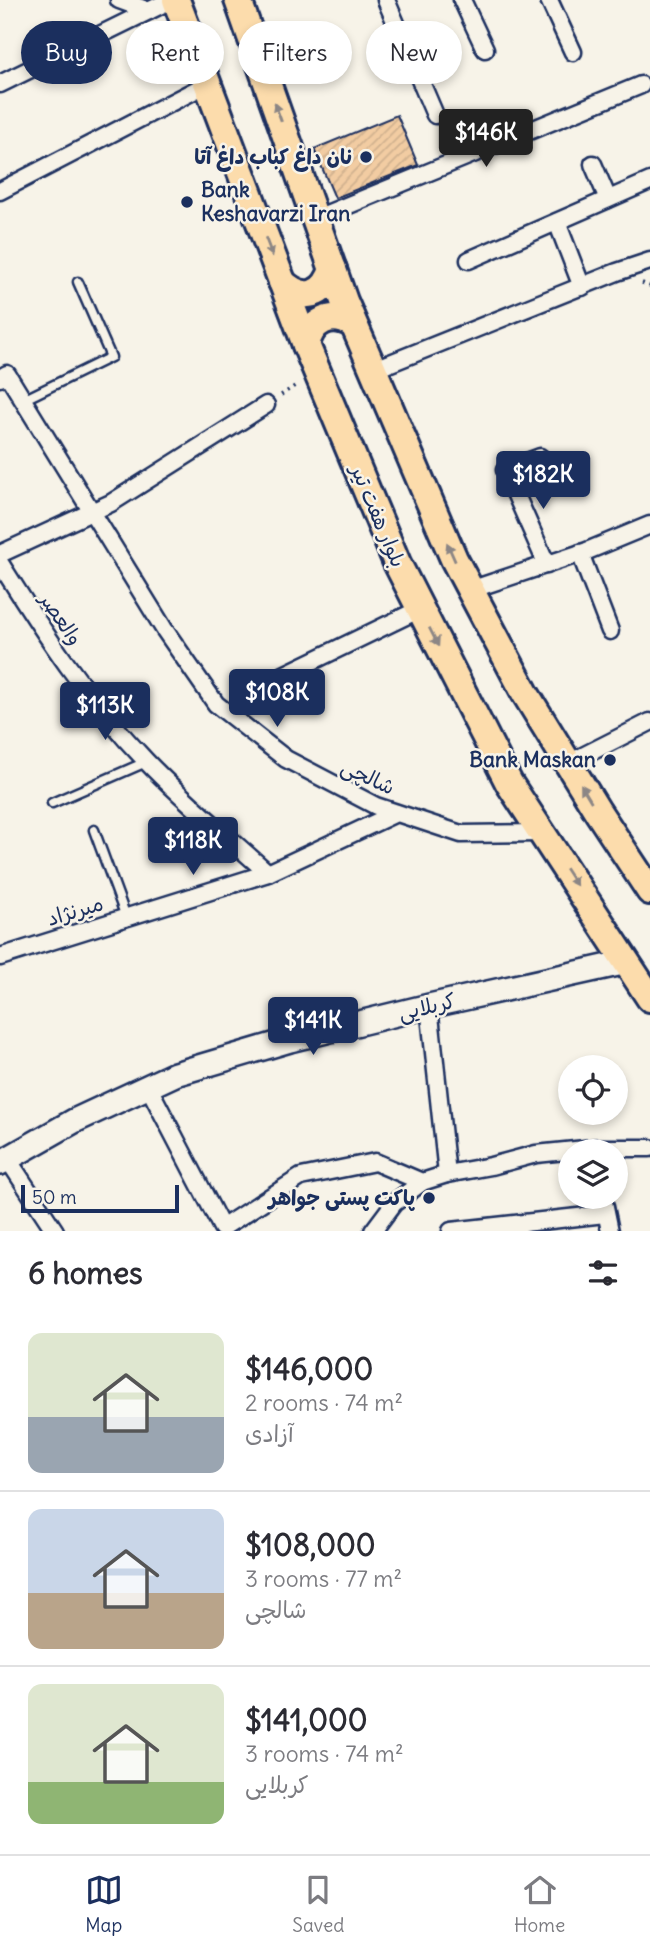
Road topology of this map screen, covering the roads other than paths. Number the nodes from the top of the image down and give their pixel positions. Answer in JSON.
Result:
{"nodes":[{"id":1,"x":119,"y":0,"type":"edge"},
{"id":2,"x":174,"y":0,"type":"edge"},
{"id":3,"x":238,"y":0,"type":"edge"},
{"id":4,"x":386,"y":0,"type":"edge"},
{"id":5,"x":462,"y":0,"type":"edge"},
{"id":6,"x":549,"y":0,"type":"edge"},
{"id":7,"x":149,"y":11,"type":"junction"},
{"id":8,"x":182,"y":21,"type":"edge"},
{"id":9,"x":485,"y":49,"type":"dead end"},
{"id":10,"x":573,"y":52,"type":"dead end"},
{"id":11,"x":0,"y":84,"type":"edge"},
{"id":12,"x":207,"y":84,"type":"joint"},
{"id":13,"x":641,"y":85,"type":"dead end"},
{"id":14,"x":435,"y":116,"type":"dead end"},
{"id":15,"x":593,"y":164,"type":"dead end"},
{"id":16,"x":650,"y":181,"type":"edge"},
{"id":17,"x":0,"y":191,"type":"edge"},
{"id":18,"x":608,"y":199,"type":"junction"},
{"id":19,"x":317,"y":218,"type":"junction"},
{"id":20,"x":557,"y":222,"type":"junction"},
{"id":21,"x":469,"y":260,"type":"dead end"},
{"id":22,"x":650,"y":261,"type":"edge"},
{"id":23,"x":333,"y":269,"type":"junction"},
{"id":24,"x":78,"y":282,"type":"dead end"},
{"id":25,"x":282,"y":282,"type":"junction"},
{"id":26,"x":582,"y":286,"type":"junction"},
{"id":27,"x":353,"y":324,"type":"junction"},
{"id":28,"x":306,"y":345,"type":"junction"},
{"id":29,"x":373,"y":370,"type":"junction"},
{"id":30,"x":4,"y":376,"type":"edge"},
{"id":31,"x":23,"y":400,"type":"junction"},
{"id":32,"x":266,"y":405,"type":"road end"},
{"id":33,"x":540,"y":457,"type":"dead end"},
{"id":34,"x":92,"y":513,"type":"junction"},
{"id":35,"x":650,"y":525,"type":"edge"},
{"id":36,"x":0,"y":554,"type":"edge"},
{"id":37,"x":580,"y":554,"type":"junction"},
{"id":38,"x":0,"y":563,"type":"edge"},
{"id":39,"x":547,"y":565,"type":"junction"},
{"id":40,"x":470,"y":590,"type":"junction"},
{"id":41,"x":420,"y":610,"type":"junction"},
{"id":42,"x":610,"y":631,"type":"dead end"},
{"id":43,"x":263,"y":685,"type":"dead end"},
{"id":44,"x":650,"y":722,"type":"edge"},
{"id":45,"x":146,"y":762,"type":"junction"},
{"id":46,"x":569,"y":763,"type":"junction"},
{"id":47,"x":52,"y":803,"type":"dead end"},
{"id":48,"x":396,"y":813,"type":"junction"},
{"id":49,"x":94,"y":830,"type":"dead end"},
{"id":50,"x":542,"y":833,"type":"junction"},
{"id":51,"x":268,"y":873,"type":"junction"},
{"id":52,"x":650,"y":891,"type":"edge"},
{"id":53,"x":126,"y":917,"type":"junction"},
{"id":54,"x":0,"y":956,"type":"edge"},
{"id":55,"x":626,"y":962,"type":"junction"},
{"id":56,"x":650,"y":998,"type":"edge"},
{"id":57,"x":429,"y":1006,"type":"junction"},
{"id":58,"x":148,"y":1086,"type":"junction"},
{"id":59,"x":650,"y":1148,"type":"edge"},
{"id":60,"x":628,"y":1149,"type":"edge"},
{"id":61,"x":558,"y":1153,"type":"edge"},
{"id":62,"x":4,"y":1160,"type":"edge"},
{"id":63,"x":447,"y":1174,"type":"junction"},
{"id":64,"x":422,"y":1182,"type":"junction"},
{"id":65,"x":604,"y":1209,"type":"edge"},
{"id":66,"x":605,"y":1214,"type":"junction"},
{"id":67,"x":55,"y":1231,"type":"edge"},
{"id":68,"x":373,"y":1231,"type":"edge"},
{"id":69,"x":451,"y":1231,"type":"edge"},
{"id":70,"x":610,"y":1231,"type":"edge"}],
"edges":[{"from":1,"to":7,"type":"street"},
{"from":2,"to":7,"type":"street"},
{"from":2,"to":8,"type":"main road","name":"بلوار هفت تیر"},
{"from":19,"to":3,"type":"main road","one_way":true},
{"from":4,"to":14,"type":"street"},
{"from":5,"to":9,"type":"street"},
{"from":6,"to":10,"type":"street"},
{"from":7,"to":11,"type":"street"},
{"from":12,"to":17,"type":"street"},
{"from":12,"to":25,"type":"main road","name":"بلوار هفت تیر","one_way":true},
{"from":13,"to":19,"type":"street"},
{"from":15,"to":18,"type":"street"},
{"from":16,"to":18,"type":"street"},
{"from":18,"to":20,"type":"street"},
{"from":19,"to":23,"type":"main road"},
{"from":20,"to":21,"type":"street"},
{"from":20,"to":26,"type":"street"},
{"from":22,"to":26,"type":"street"},
{"from":23,"to":25,"type":"main road"},
{"from":23,"to":27,"type":"main road"},
{"from":24,"to":31,"type":"lane"},
{"from":25,"to":28,"type":"main road","name":"بلوار هفت تیر"},
{"from":26,"to":29,"type":"street"},
{"from":27,"to":28,"type":"main road"},
{"from":27,"to":29,"type":"main road"},
{"from":28,"to":41,"type":"main road","name":"بلوار هفت تیر"},
{"from":40,"to":29,"type":"main road","one_way":true},
{"from":30,"to":31,"type":"street","name":"شالچی"},
{"from":31,"to":34,"type":"street","name":"شالچی"},
{"from":32,"to":34,"type":"street"},
{"from":33,"to":39,"type":"street"},
{"from":34,"to":36,"type":"street"},
{"from":34,"to":48,"type":"street","name":"شالچی"},
{"from":35,"to":37,"type":"street"},
{"from":37,"to":39,"type":"street"},
{"from":37,"to":42,"type":"street"},
{"from":38,"to":45,"type":"street","name":"والعصر"},
{"from":39,"to":40,"type":"street"},
{"from":40,"to":46,"type":"main road"},
{"from":41,"to":43,"type":"street"},
{"from":41,"to":50,"type":"main road","name":"بلوار هفت تیر","one_way":true},
{"from":44,"to":46,"type":"street"},
{"from":45,"to":47,"type":"lane"},
{"from":45,"to":51,"type":"street","name":"والعصر"},
{"from":52,"to":46,"type":"main road","one_way":true},
{"from":48,"to":50,"type":"street","name":"شالچی"},
{"from":48,"to":51,"type":"street","name":"میرنژاد"},
{"from":49,"to":53,"type":"lane"},
{"from":50,"to":55,"type":"main road","name":"بلوار هفت تیر","one_way":true},
{"from":51,"to":53,"type":"street","name":"میرنژاد"},
{"from":53,"to":54,"type":"street","name":"میرنژاد"},
{"from":55,"to":56,"type":"main road","name":"بلوار هفت تیر"},
{"from":55,"to":57,"type":"street","name":"کربلایی"},
{"from":57,"to":58,"type":"street","name":"کربلایی"},
{"from":57,"to":63,"type":"street"},
{"from":58,"to":62,"type":"street","name":"کربلایی"},
{"from":58,"to":64,"type":"street"},
{"from":59,"to":60,"type":"street"},
{"from":61,"to":63,"type":"street"},
{"from":62,"to":67,"type":"street"},
{"from":63,"to":64,"type":"street"},
{"from":64,"to":68,"type":"street"},
{"from":65,"to":66,"type":"street"},
{"from":66,"to":69,"type":"street"},
{"from":66,"to":70,"type":"street"}]}
